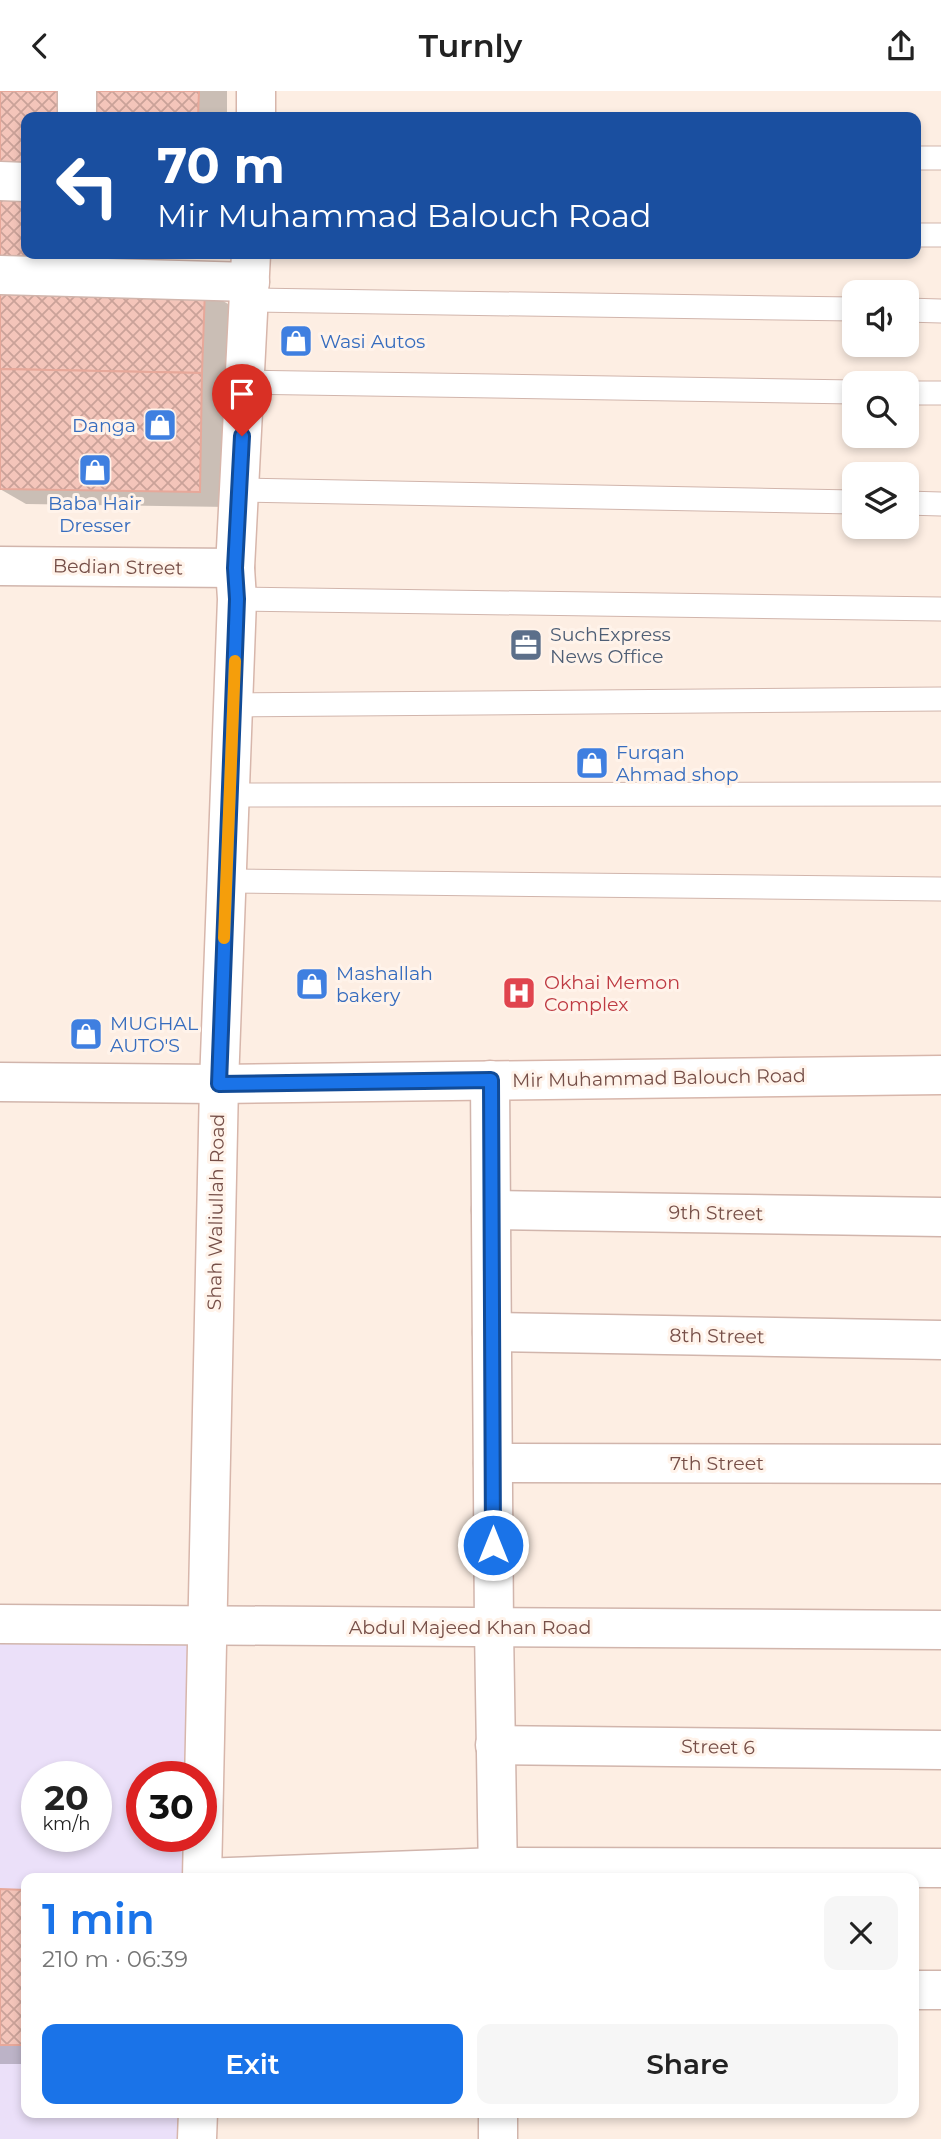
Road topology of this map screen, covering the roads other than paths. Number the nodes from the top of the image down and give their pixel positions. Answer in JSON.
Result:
{"nodes":[{"id":1,"x":77,"y":91,"type":"edge"},
{"id":2,"x":256,"y":91,"type":"edge"},
{"id":3,"x":77,"y":112,"type":"edge"},
{"id":4,"x":257,"y":112,"type":"edge"},
{"id":5,"x":921,"y":157,"type":"edge"},
{"id":6,"x":941,"y":158,"type":"edge"},
{"id":7,"x":0,"y":181,"type":"edge"},
{"id":8,"x":21,"y":182,"type":"edge"},
{"id":9,"x":921,"y":235,"type":"edge"},
{"id":10,"x":941,"y":235,"type":"edge"},
{"id":11,"x":0,"y":275,"type":"edge"},
{"id":12,"x":250,"y":279,"type":"edge"},
{"id":13,"x":842,"y":308,"type":"edge"},
{"id":14,"x":919,"y":310,"type":"edge"},
{"id":15,"x":941,"y":311,"type":"edge"},
{"id":16,"x":245,"y":382,"type":"junction"},
{"id":17,"x":842,"y":392,"type":"edge"},
{"id":18,"x":919,"y":393,"type":"edge"},
{"id":19,"x":941,"y":393,"type":"edge"},
{"id":20,"x":239,"y":490,"type":"junction"},
{"id":21,"x":842,"y":502,"type":"edge"},
{"id":22,"x":919,"y":503,"type":"edge"},
{"id":23,"x":941,"y":504,"type":"edge"},
{"id":24,"x":0,"y":566,"type":"edge"},
{"id":25,"x":236,"y":584,"type":"junction"},
{"id":26,"x":941,"y":609,"type":"edge"},
{"id":27,"x":941,"y":699,"type":"edge"},
{"id":28,"x":233,"y":705,"type":"junction"},
{"id":29,"x":941,"y":794,"type":"edge"},
{"id":30,"x":229,"y":795,"type":"junction"},
{"id":31,"x":226,"y":881,"type":"junction"},
{"id":32,"x":941,"y":889,"type":"edge"},
{"id":33,"x":941,"y":1075,"type":"edge"},
{"id":34,"x":491,"y":1080,"type":"junction"},
{"id":35,"x":0,"y":1082,"type":"edge"},
{"id":36,"x":219,"y":1084,"type":"junction"},
{"id":37,"x":491,"y":1210,"type":"junction"},
{"id":38,"x":941,"y":1217,"type":"edge"},
{"id":39,"x":492,"y":1332,"type":"junction"},
{"id":40,"x":941,"y":1340,"type":"edge"},
{"id":41,"x":493,"y":1463,"type":"junction"},
{"id":42,"x":941,"y":1464,"type":"edge"},
{"id":43,"x":0,"y":1624,"type":"edge"},
{"id":44,"x":206,"y":1626,"type":"junction"},
{"id":45,"x":494,"y":1627,"type":"junction"},
{"id":46,"x":941,"y":1630,"type":"edge"},
{"id":47,"x":495,"y":1745,"type":"junction"},
{"id":48,"x":941,"y":1750,"type":"edge"},
{"id":49,"x":941,"y":1868,"type":"edge"},
{"id":50,"x":498,"y":1872,"type":"edge"},
{"id":51,"x":202,"y":1873,"type":"edge"},
{"id":52,"x":449,"y":1873,"type":"edge"},
{"id":53,"x":919,"y":1990,"type":"edge"},
{"id":54,"x":941,"y":1990,"type":"edge"},
{"id":55,"x":198,"y":2118,"type":"edge"},
{"id":56,"x":498,"y":2118,"type":"edge"},
{"id":57,"x":197,"y":2139,"type":"edge"},
{"id":58,"x":498,"y":2139,"type":"edge"}],
"edges":[{"from":1,"to":3,"type":"street"},
{"from":2,"to":4,"type":"street"},
{"from":5,"to":6,"type":"lane"},
{"from":7,"to":8,"type":"street"},
{"from":9,"to":10,"type":"lane"},
{"from":11,"to":12,"type":"street"},
{"from":12,"to":13,"type":"lane"},
{"from":12,"to":16,"type":"street","name":"Shah Waliullah Road"},
{"from":14,"to":15,"type":"lane"},
{"from":16,"to":17,"type":"lane"},
{"from":16,"to":20,"type":"street","name":"Shah Waliullah Road"},
{"from":18,"to":19,"type":"lane"},
{"from":20,"to":21,"type":"lane"},
{"from":20,"to":25,"type":"street","name":"Shah Waliullah Road"},
{"from":22,"to":23,"type":"lane"},
{"from":24,"to":25,"type":"street","name":"Bedian Street"},
{"from":25,"to":26,"type":"lane"},
{"from":25,"to":28,"type":"street","name":"Shah Waliullah Road"},
{"from":27,"to":28,"type":"lane"},
{"from":28,"to":30,"type":"street","name":"Shah Waliullah Road"},
{"from":29,"to":30,"type":"lane"},
{"from":30,"to":31,"type":"street","name":"Shah Waliullah Road"},
{"from":31,"to":32,"type":"lane"},
{"from":31,"to":36,"type":"street","name":"Shah Waliullah Road"},
{"from":33,"to":34,"type":"street","name":"Mir Muhammad Balouch Road"},
{"from":34,"to":36,"type":"street","name":"Mir Muhammad Balouch Road"},
{"from":34,"to":37,"type":"street"},
{"from":35,"to":36,"type":"street","name":"Mir Muhammad Balouch Road"},
{"from":36,"to":44,"type":"street","name":"Shah Waliullah Road"},
{"from":37,"to":38,"type":"street","name":"9th Street"},
{"from":37,"to":39,"type":"street"},
{"from":39,"to":40,"type":"street","name":"8th Street"},
{"from":39,"to":41,"type":"street"},
{"from":41,"to":42,"type":"street","name":"7th Street"},
{"from":41,"to":45,"type":"street"},
{"from":43,"to":44,"type":"street","name":"Abdul Majeed Khan Road"},
{"from":44,"to":45,"type":"street","name":"Abdul Majeed Khan Road"},
{"from":44,"to":51,"type":"street","name":"Shah Waliullah Road"},
{"from":45,"to":46,"type":"street","name":"Abdul Majeed Khan Road"},
{"from":45,"to":47,"type":"street"},
{"from":47,"to":48,"type":"street","name":"Street 6"},
{"from":47,"to":50,"type":"street"},
{"from":49,"to":50,"type":"street"},
{"from":50,"to":52,"type":"street"},
{"from":53,"to":54,"type":"street"},
{"from":55,"to":57,"type":"street"},
{"from":56,"to":58,"type":"street"}]}
